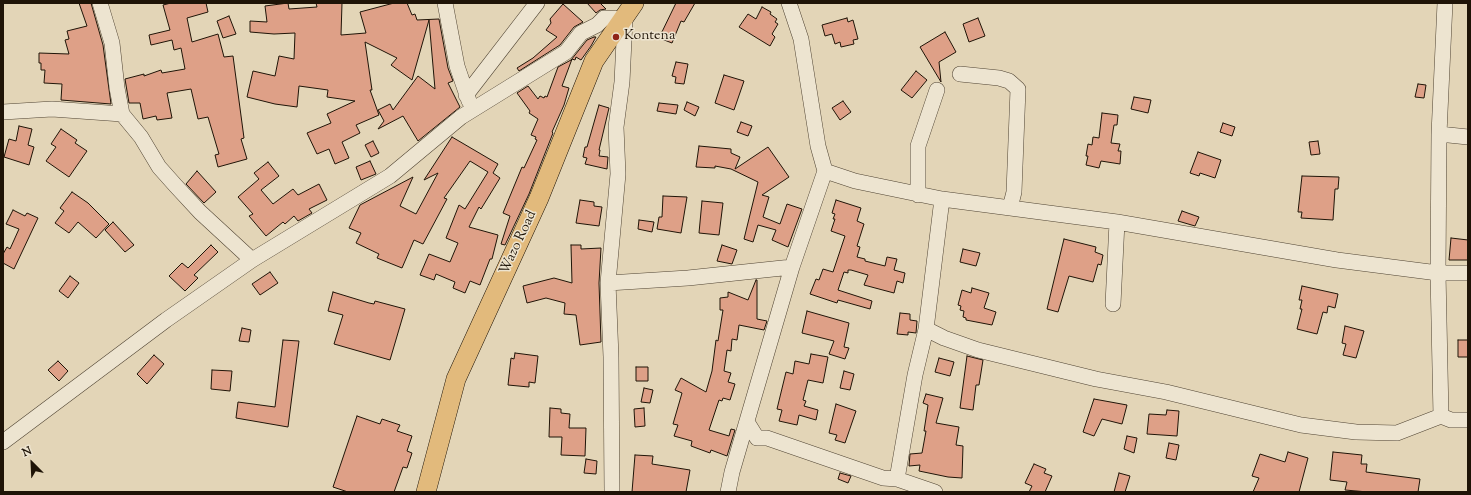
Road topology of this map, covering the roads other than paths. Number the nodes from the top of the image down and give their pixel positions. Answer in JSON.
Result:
{"nodes":[{"id":1,"x":100,"y":3,"type":"edge"},
{"id":2,"x":444,"y":3,"type":"edge"},
{"id":3,"x":537,"y":3,"type":"edge"},
{"id":4,"x":789,"y":3,"type":"edge"},
{"id":5,"x":1445,"y":3,"type":"edge"},
{"id":6,"x":630,"y":11,"type":"edge"},
{"id":7,"x":960,"y":74,"type":"dead end"},
{"id":8,"x":937,"y":90,"type":"dead end"},
{"id":9,"x":466,"y":95,"type":"junction"},
{"id":10,"x":473,"y":110,"type":"junction"},
{"id":11,"x":3,"y":112,"type":"edge"},
{"id":12,"x":122,"y":114,"type":"junction"},
{"id":13,"x":1439,"y":134,"type":"junction"},
{"id":14,"x":1468,"y":137,"type":"edge"},
{"id":15,"x":825,"y":171,"type":"junction"},
{"id":16,"x":918,"y":195,"type":"junction"},
{"id":17,"x":942,"y":199,"type":"junction"},
{"id":18,"x":1010,"y":208,"type":"junction"},
{"id":19,"x":1117,"y":222,"type":"junction"},
{"id":20,"x":252,"y":260,"type":"junction"},
{"id":21,"x":792,"y":267,"type":"junction"},
{"id":22,"x":1438,"y":272,"type":"junction"},
{"id":23,"x":1468,"y":273,"type":"edge"},
{"id":24,"x":608,"y":283,"type":"junction"},
{"id":25,"x":1113,"y":304,"type":"dead end"},
{"id":26,"x":926,"y":330,"type":"junction"},
{"id":27,"x":1441,"y":416,"type":"junction"},
{"id":28,"x":1468,"y":420,"type":"edge"},
{"id":29,"x":747,"y":422,"type":"junction"},
{"id":30,"x":3,"y":442,"type":"edge"},
{"id":31,"x":897,"y":479,"type":"junction"},
{"id":32,"x":426,"y":492,"type":"edge"},
{"id":33,"x":612,"y":492,"type":"edge"},
{"id":34,"x":728,"y":492,"type":"edge"},
{"id":35,"x":935,"y":492,"type":"edge"}],
"edges":[{"from":1,"to":12,"type":"street"},
{"from":2,"to":9,"type":"street"},
{"from":3,"to":9,"type":"street"},
{"from":4,"to":15,"type":"street"},
{"from":5,"to":13,"type":"street"},
{"from":6,"to":10,"type":"street"},
{"from":6,"to":24,"type":"street"},
{"from":6,"to":32,"type":"main road","name":"Wazo Road"},
{"from":7,"to":18,"type":"street"},
{"from":8,"to":16,"type":"street"},
{"from":9,"to":10,"type":"street"},
{"from":10,"to":20,"type":"street"},
{"from":11,"to":12,"type":"street"},
{"from":12,"to":20,"type":"street"},
{"from":13,"to":14,"type":"street"},
{"from":13,"to":22,"type":"street"},
{"from":15,"to":16,"type":"street"},
{"from":15,"to":21,"type":"street"},
{"from":16,"to":17,"type":"street"},
{"from":17,"to":18,"type":"street"},
{"from":17,"to":26,"type":"street"},
{"from":18,"to":19,"type":"street"},
{"from":19,"to":22,"type":"street"},
{"from":19,"to":25,"type":"street"},
{"from":20,"to":30,"type":"street"},
{"from":21,"to":24,"type":"street"},
{"from":21,"to":29,"type":"street"},
{"from":22,"to":23,"type":"street"},
{"from":22,"to":27,"type":"street"},
{"from":24,"to":33,"type":"street"},
{"from":26,"to":27,"type":"street"},
{"from":26,"to":31,"type":"street"},
{"from":27,"to":28,"type":"street"},
{"from":29,"to":31,"type":"street"},
{"from":29,"to":34,"type":"street"},
{"from":31,"to":35,"type":"street"}]}
